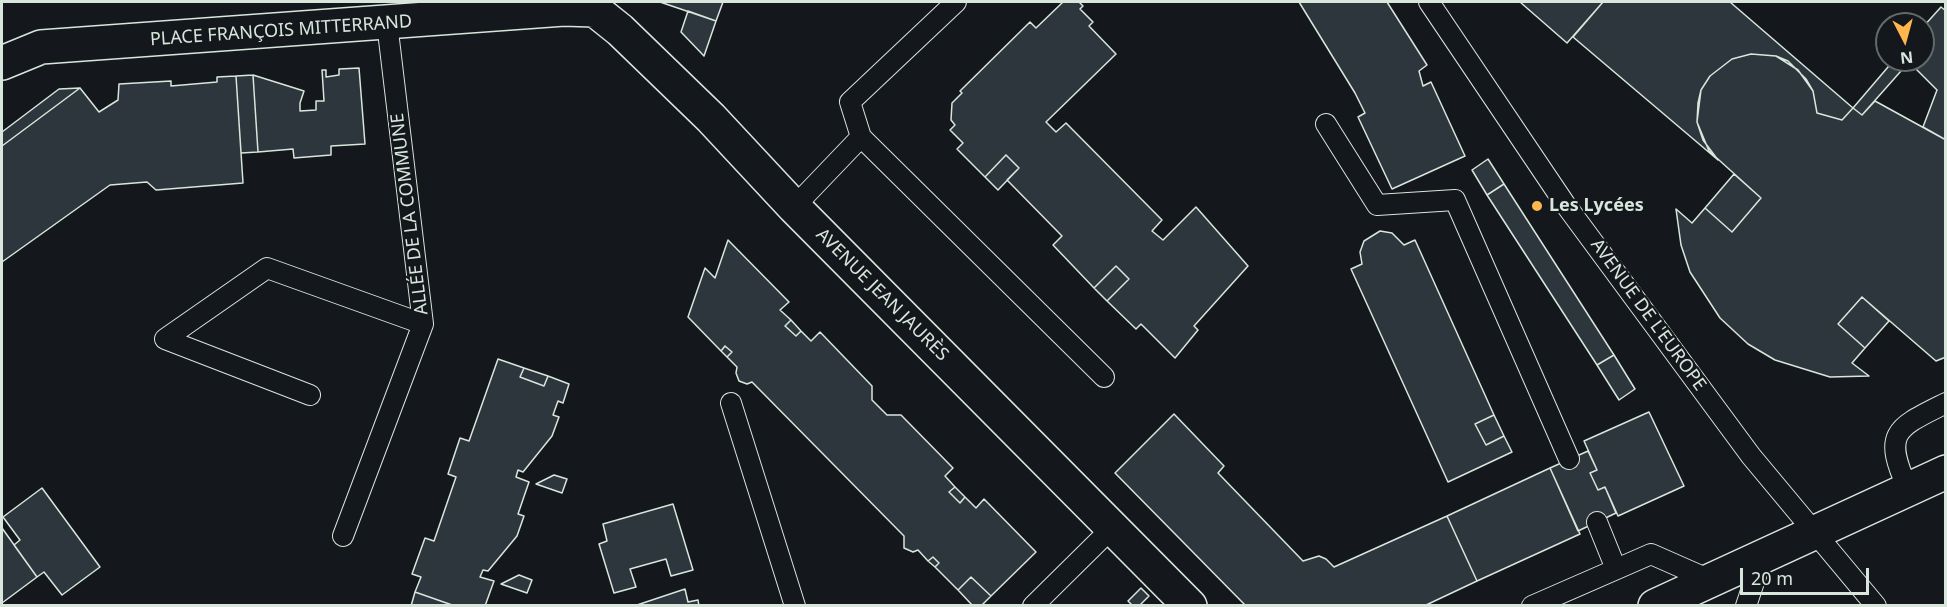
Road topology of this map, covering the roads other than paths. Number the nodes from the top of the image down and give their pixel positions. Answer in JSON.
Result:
{"nodes":[{"id":1,"x":956,"y":2,"type":"edge"},
{"id":2,"x":1429,"y":2,"type":"edge"},
{"id":3,"x":564,"y":9,"type":"joint"},
{"id":4,"x":387,"y":23,"type":"junction"},
{"id":5,"x":2,"y":63,"type":"edge"},
{"id":6,"x":1326,"y":124,"type":"dead end"},
{"id":7,"x":861,"y":137,"type":"junction"},
{"id":8,"x":795,"y":207,"type":"junction"},
{"id":9,"x":423,"y":324,"type":"junction"},
{"id":10,"x":1104,"y":377,"type":"dead end"},
{"id":11,"x":310,"y":395,"type":"dead end"},
{"id":12,"x":730,"y":403,"type":"dead end"},
{"id":13,"x":1946,"y":403,"type":"edge"},
{"id":14,"x":1569,"y":459,"type":"dead end"},
{"id":15,"x":1946,"y":472,"type":"edge"},
{"id":16,"x":1908,"y":489,"type":"junction"},
{"id":17,"x":1597,"y":522,"type":"dead end"},
{"id":18,"x":1112,"y":528,"type":"junction"},
{"id":19,"x":1815,"y":532,"type":"junction"},
{"id":20,"x":343,"y":536,"type":"dead end"},
{"id":21,"x":1762,"y":558,"type":"junction"},
{"id":22,"x":1616,"y":569,"type":"junction"},
{"id":23,"x":1710,"y":580,"type":"junction"},
{"id":24,"x":795,"y":606,"type":"edge"},
{"id":25,"x":1033,"y":606,"type":"edge"},
{"id":26,"x":1190,"y":606,"type":"edge"},
{"id":27,"x":1532,"y":606,"type":"edge"},
{"id":28,"x":1655,"y":606,"type":"edge"},
{"id":29,"x":1746,"y":606,"type":"edge"},
{"id":30,"x":1876,"y":606,"type":"edge"}],
"edges":[{"from":1,"to":7,"type":"lane"},
{"from":2,"to":19,"type":"lane","name":"AVENUE DE L'EUROPE"},
{"from":3,"to":4,"type":"street","name":"PLACE FRANÇOIS MITTERRAND"},
{"from":3,"to":8,"type":"street","name":"AVENUE JEAN JAURÈS"},
{"from":4,"to":5,"type":"street","name":"PLACE FRANÇOIS MITTERRAND"},
{"from":4,"to":9,"type":"lane","name":"ALLÉE DE LA COMMUNE"},
{"from":6,"to":14,"type":"lane"},
{"from":7,"to":8,"type":"lane"},
{"from":7,"to":10,"type":"lane"},
{"from":8,"to":18,"type":"street","name":"AVENUE JEAN JAURÈS"},
{"from":9,"to":11,"type":"lane"},
{"from":9,"to":20,"type":"lane","name":"ALLÉE DE LA COMMUNE"},
{"from":12,"to":24,"type":"lane"},
{"from":13,"to":16,"type":"lane"},
{"from":15,"to":16,"type":"street"},
{"from":16,"to":19,"type":"street"},
{"from":17,"to":22,"type":"lane"},
{"from":18,"to":25,"type":"lane"},
{"from":18,"to":26,"type":"street","name":"AVENUE JEAN JAURÈS"},
{"from":19,"to":21,"type":"street"},
{"from":19,"to":30,"type":"lane","name":"AVENUE DE L'EUROPE"},
{"from":21,"to":23,"type":"street"},
{"from":21,"to":29,"type":"lane"},
{"from":22,"to":23,"type":"lane"},
{"from":22,"to":27,"type":"lane"},
{"from":23,"to":28,"type":"street"}]}
